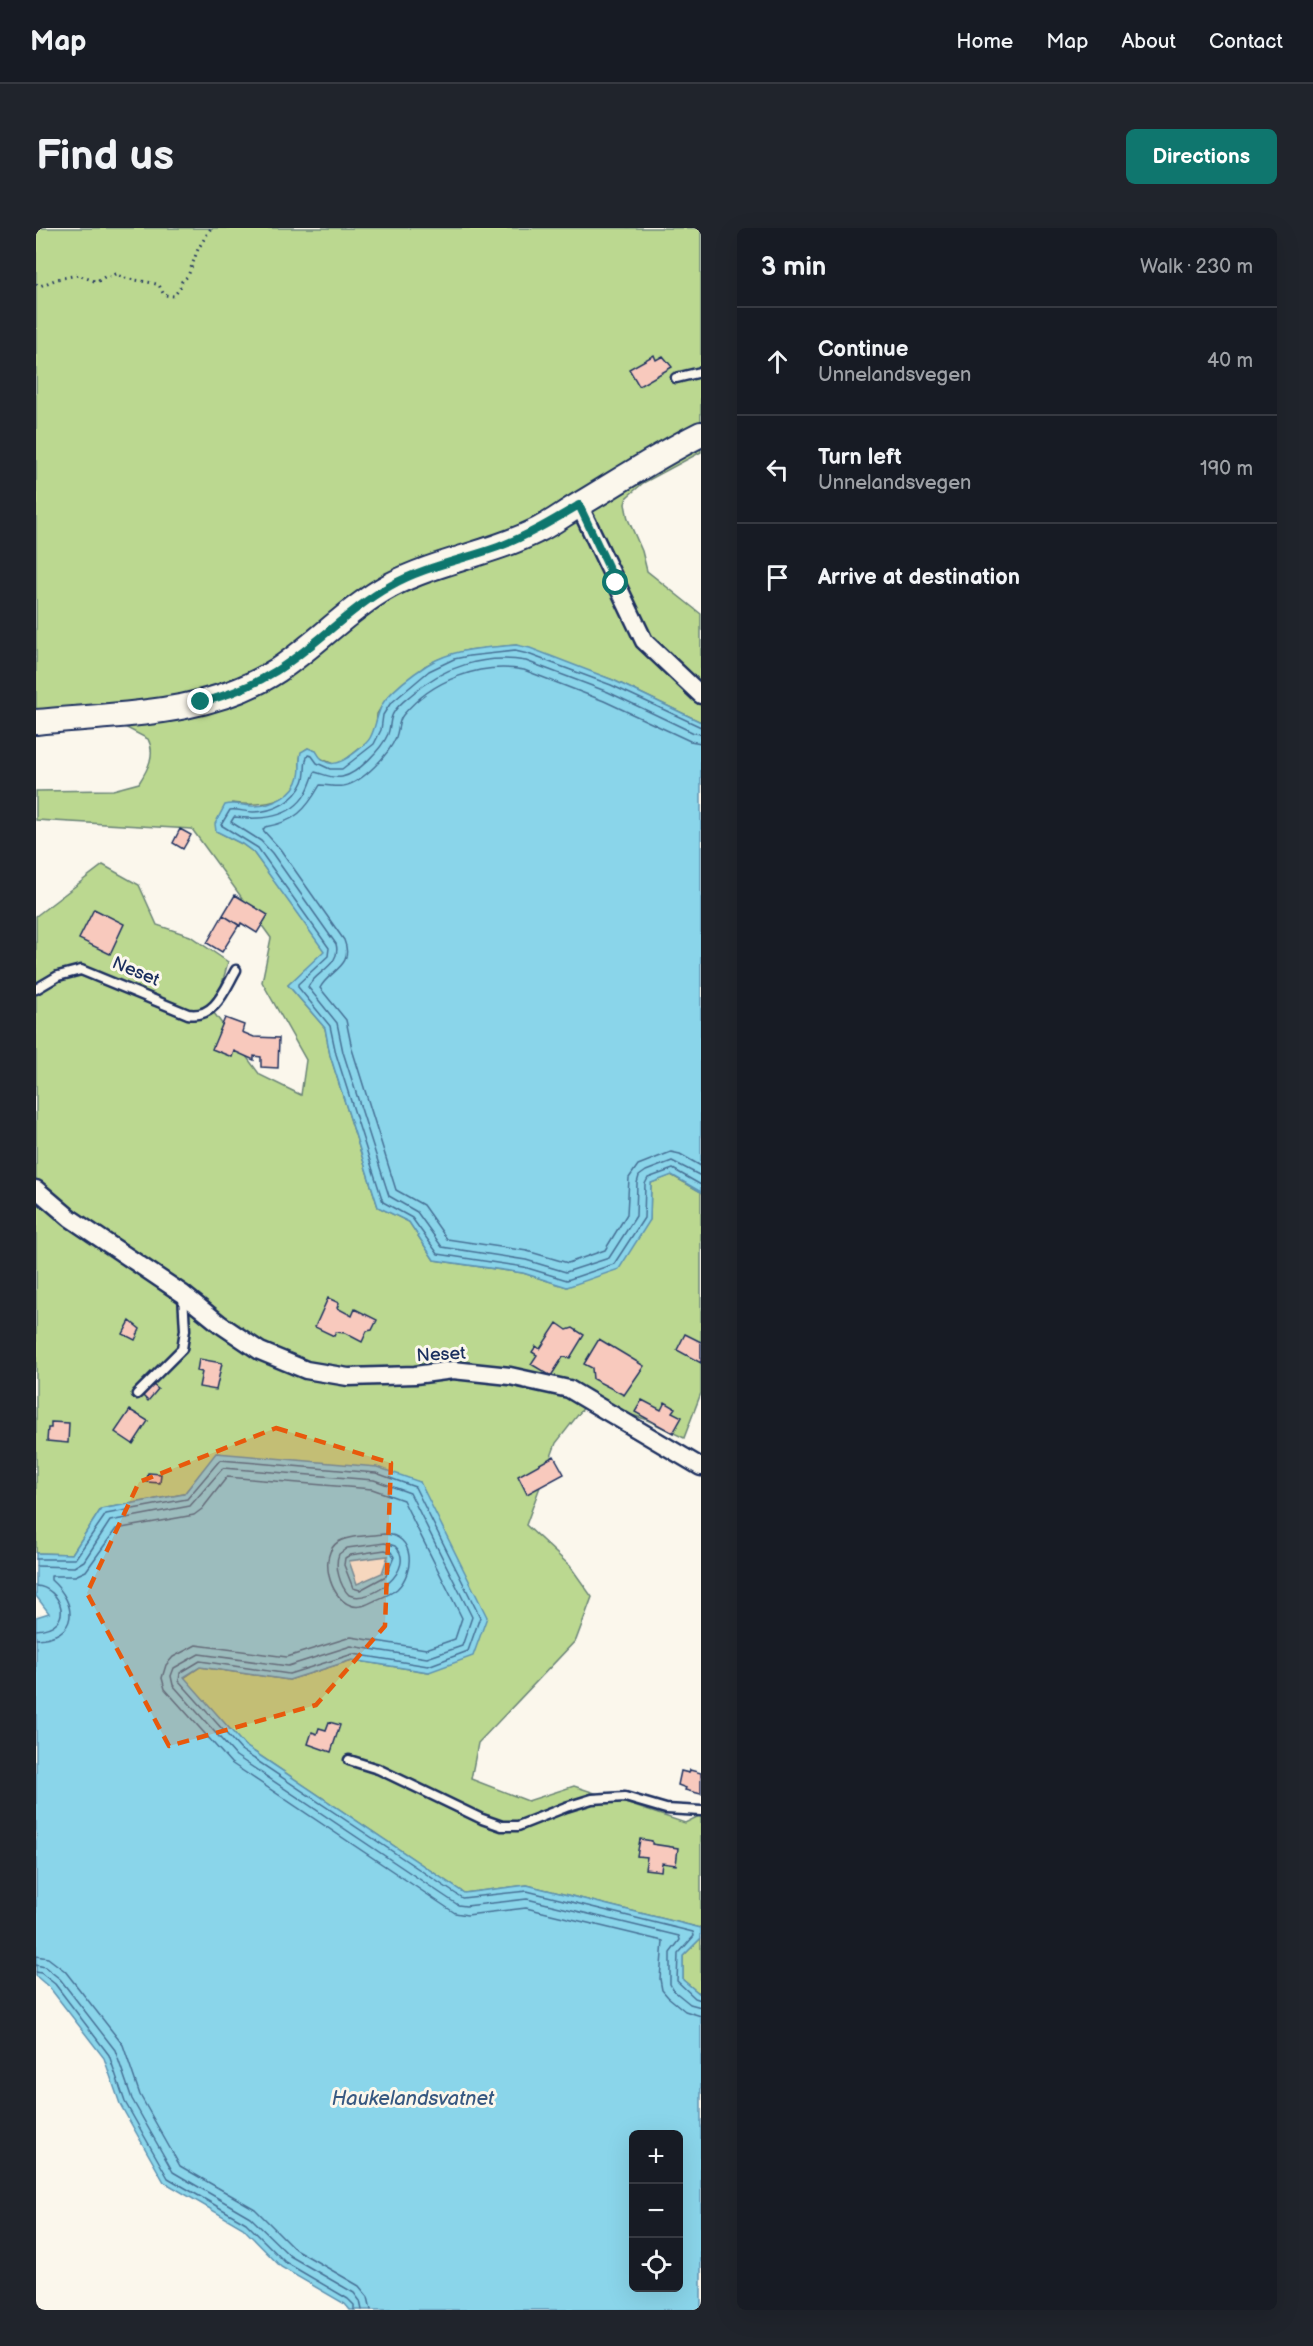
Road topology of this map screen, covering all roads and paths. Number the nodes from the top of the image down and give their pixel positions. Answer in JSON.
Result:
{"nodes":[{"id":1,"x":211,"y":228,"type":"edge"},
{"id":2,"x":36,"y":284,"type":"edge"},
{"id":3,"x":701,"y":372,"type":"edge"},
{"id":4,"x":676,"y":378,"type":"dead end"},
{"id":5,"x":701,"y":434,"type":"edge"},
{"id":6,"x":579,"y":505,"type":"junction"},
{"id":7,"x":701,"y":695,"type":"edge"},
{"id":8,"x":36,"y":722,"type":"edge"},
{"id":9,"x":236,"y":970,"type":"dead end"},
{"id":10,"x":36,"y":989,"type":"edge"},
{"id":11,"x":36,"y":1189,"type":"edge"},
{"id":12,"x":183,"y":1294,"type":"junction"},
{"id":13,"x":136,"y":1394,"type":"dead end"},
{"id":14,"x":701,"y":1467,"type":"edge"},
{"id":15,"x":349,"y":1760,"type":"dead end"},
{"id":16,"x":701,"y":1811,"type":"edge"}],
"edges":[{"from":1,"to":2,"type":"path"},
{"from":3,"to":4,"type":"lane"},
{"from":5,"to":6,"type":"main road"},
{"from":6,"to":7,"type":"street"},
{"from":6,"to":8,"type":"main road"},
{"from":9,"to":10,"type":"lane","name":"Neset"},
{"from":11,"to":12,"type":"street","name":"Neset"},
{"from":12,"to":13,"type":"lane"},
{"from":12,"to":14,"type":"street","name":"Neset"},
{"from":15,"to":16,"type":"lane"}]}
